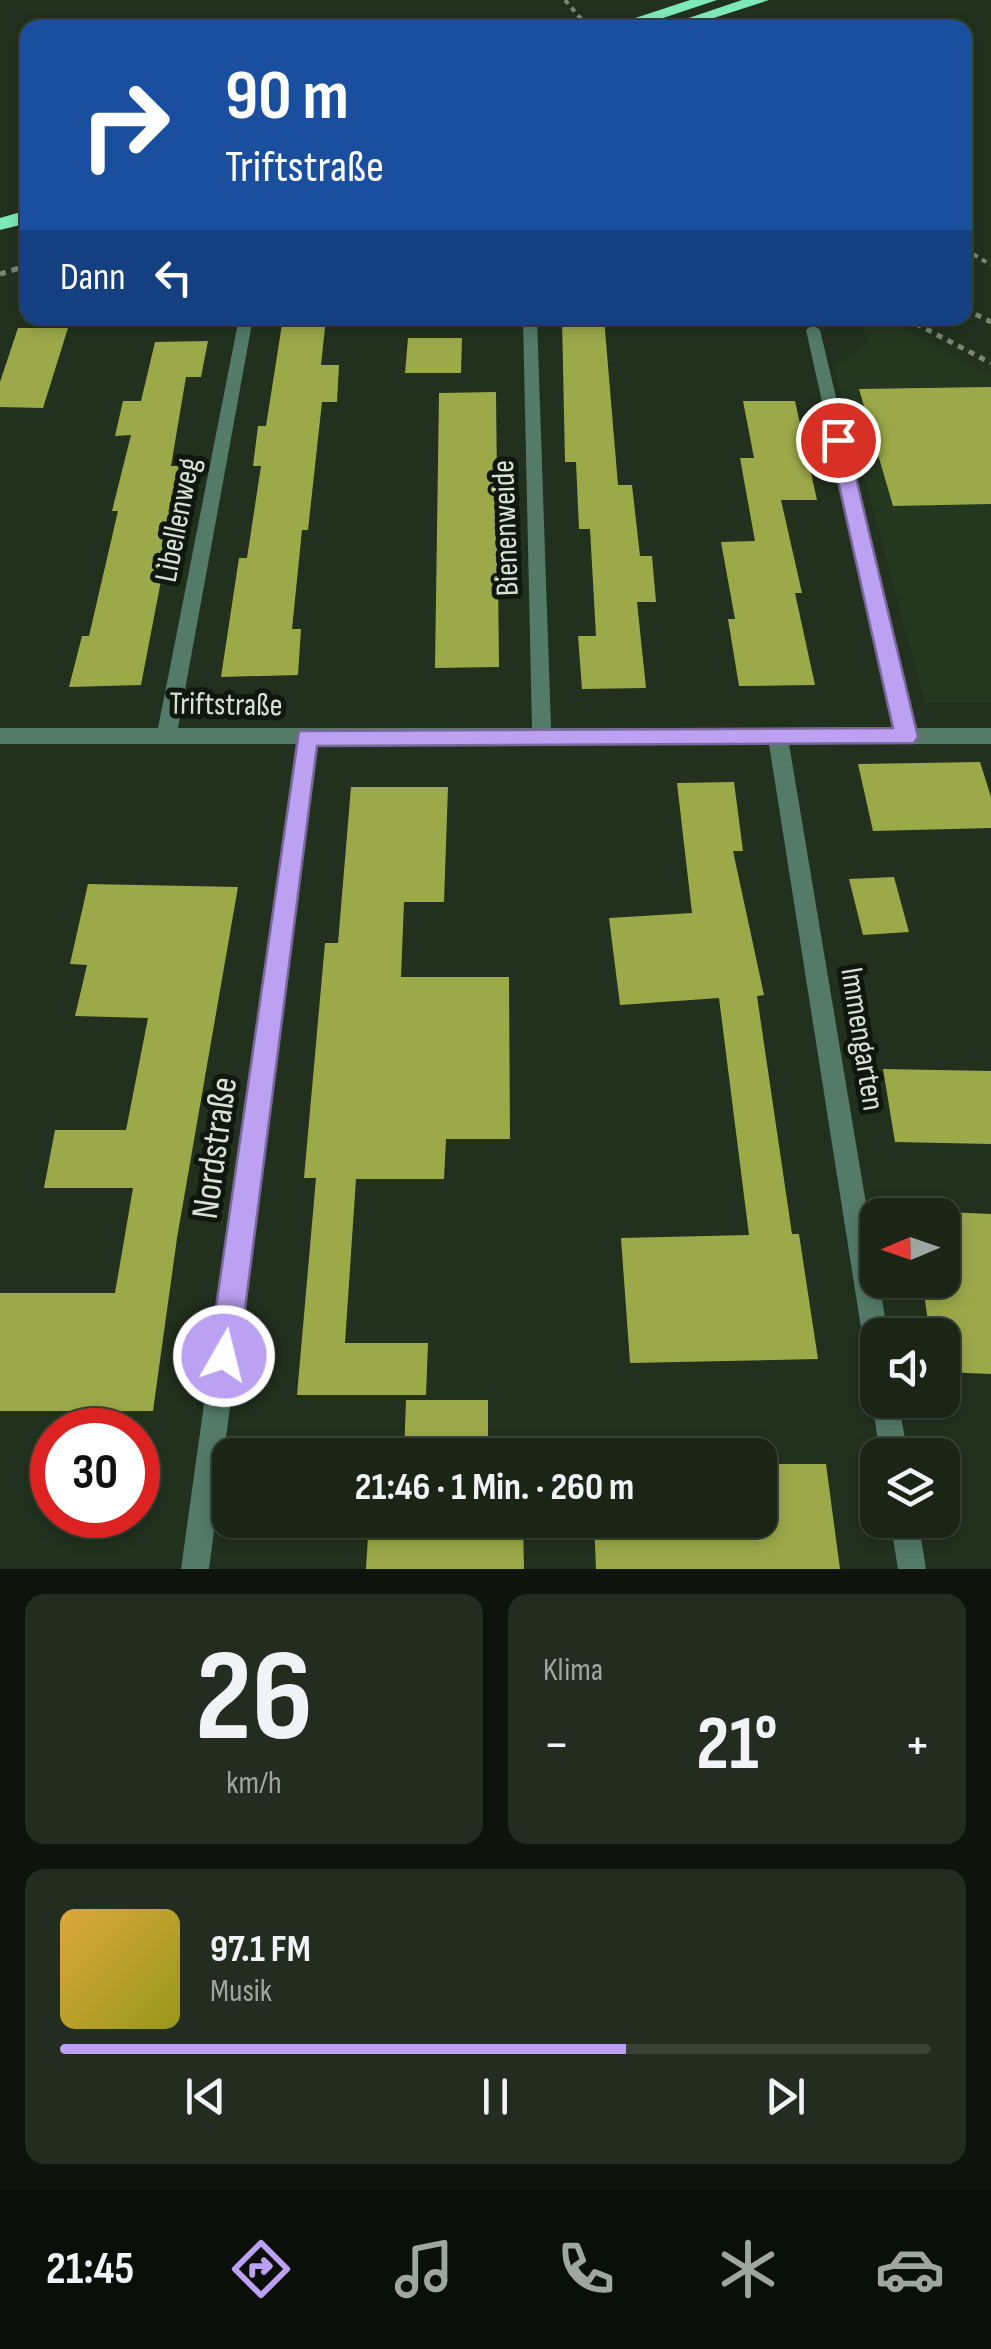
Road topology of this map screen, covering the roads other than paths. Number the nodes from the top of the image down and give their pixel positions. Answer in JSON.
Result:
{"nodes":[{"id":1,"x":708,"y":0,"type":"edge"},
{"id":2,"x":760,"y":0,"type":"edge"},
{"id":3,"x":640,"y":20,"type":"edge"},
{"id":4,"x":694,"y":20,"type":"edge"},
{"id":5,"x":245,"y":325,"type":"edge"},
{"id":6,"x":530,"y":325,"type":"edge"},
{"id":7,"x":813,"y":330,"type":"dead end"},
{"id":8,"x":166,"y":734,"type":"junction"},
{"id":9,"x":0,"y":736,"type":"edge"},
{"id":10,"x":778,"y":736,"type":"junction"},
{"id":11,"x":991,"y":736,"type":"edge"},
{"id":12,"x":307,"y":737,"type":"junction"},
{"id":13,"x":906,"y":737,"type":"junction"},
{"id":14,"x":542,"y":738,"type":"junction"},
{"id":15,"x":872,"y":1318,"type":"edge"},
{"id":16,"x":907,"y":1538,"type":"edge"},
{"id":17,"x":195,"y":1569,"type":"edge"},
{"id":18,"x":912,"y":1569,"type":"edge"}],
"edges":[{"from":1,"to":3,"type":"highway"},
{"from":2,"to":4,"type":"highway"},
{"from":5,"to":8,"type":"street","name":"Libellenweg"},
{"from":6,"to":14,"type":"street","name":"Bienenweide"},
{"from":7,"to":13,"type":"street"},
{"from":8,"to":9,"type":"street","name":"Triftstraße"},
{"from":8,"to":12,"type":"street","name":"Triftstraße"},
{"from":10,"to":13,"type":"street","name":"Triftstraße"},
{"from":10,"to":14,"type":"street","name":"Triftstraße"},
{"from":10,"to":15,"type":"street","name":"Immengarten"},
{"from":11,"to":13,"type":"street","name":"Triftstraße"},
{"from":12,"to":14,"type":"street","name":"Triftstraße"},
{"from":12,"to":17,"type":"street","name":"Nordstraße"},
{"from":16,"to":18,"type":"street"}]}
